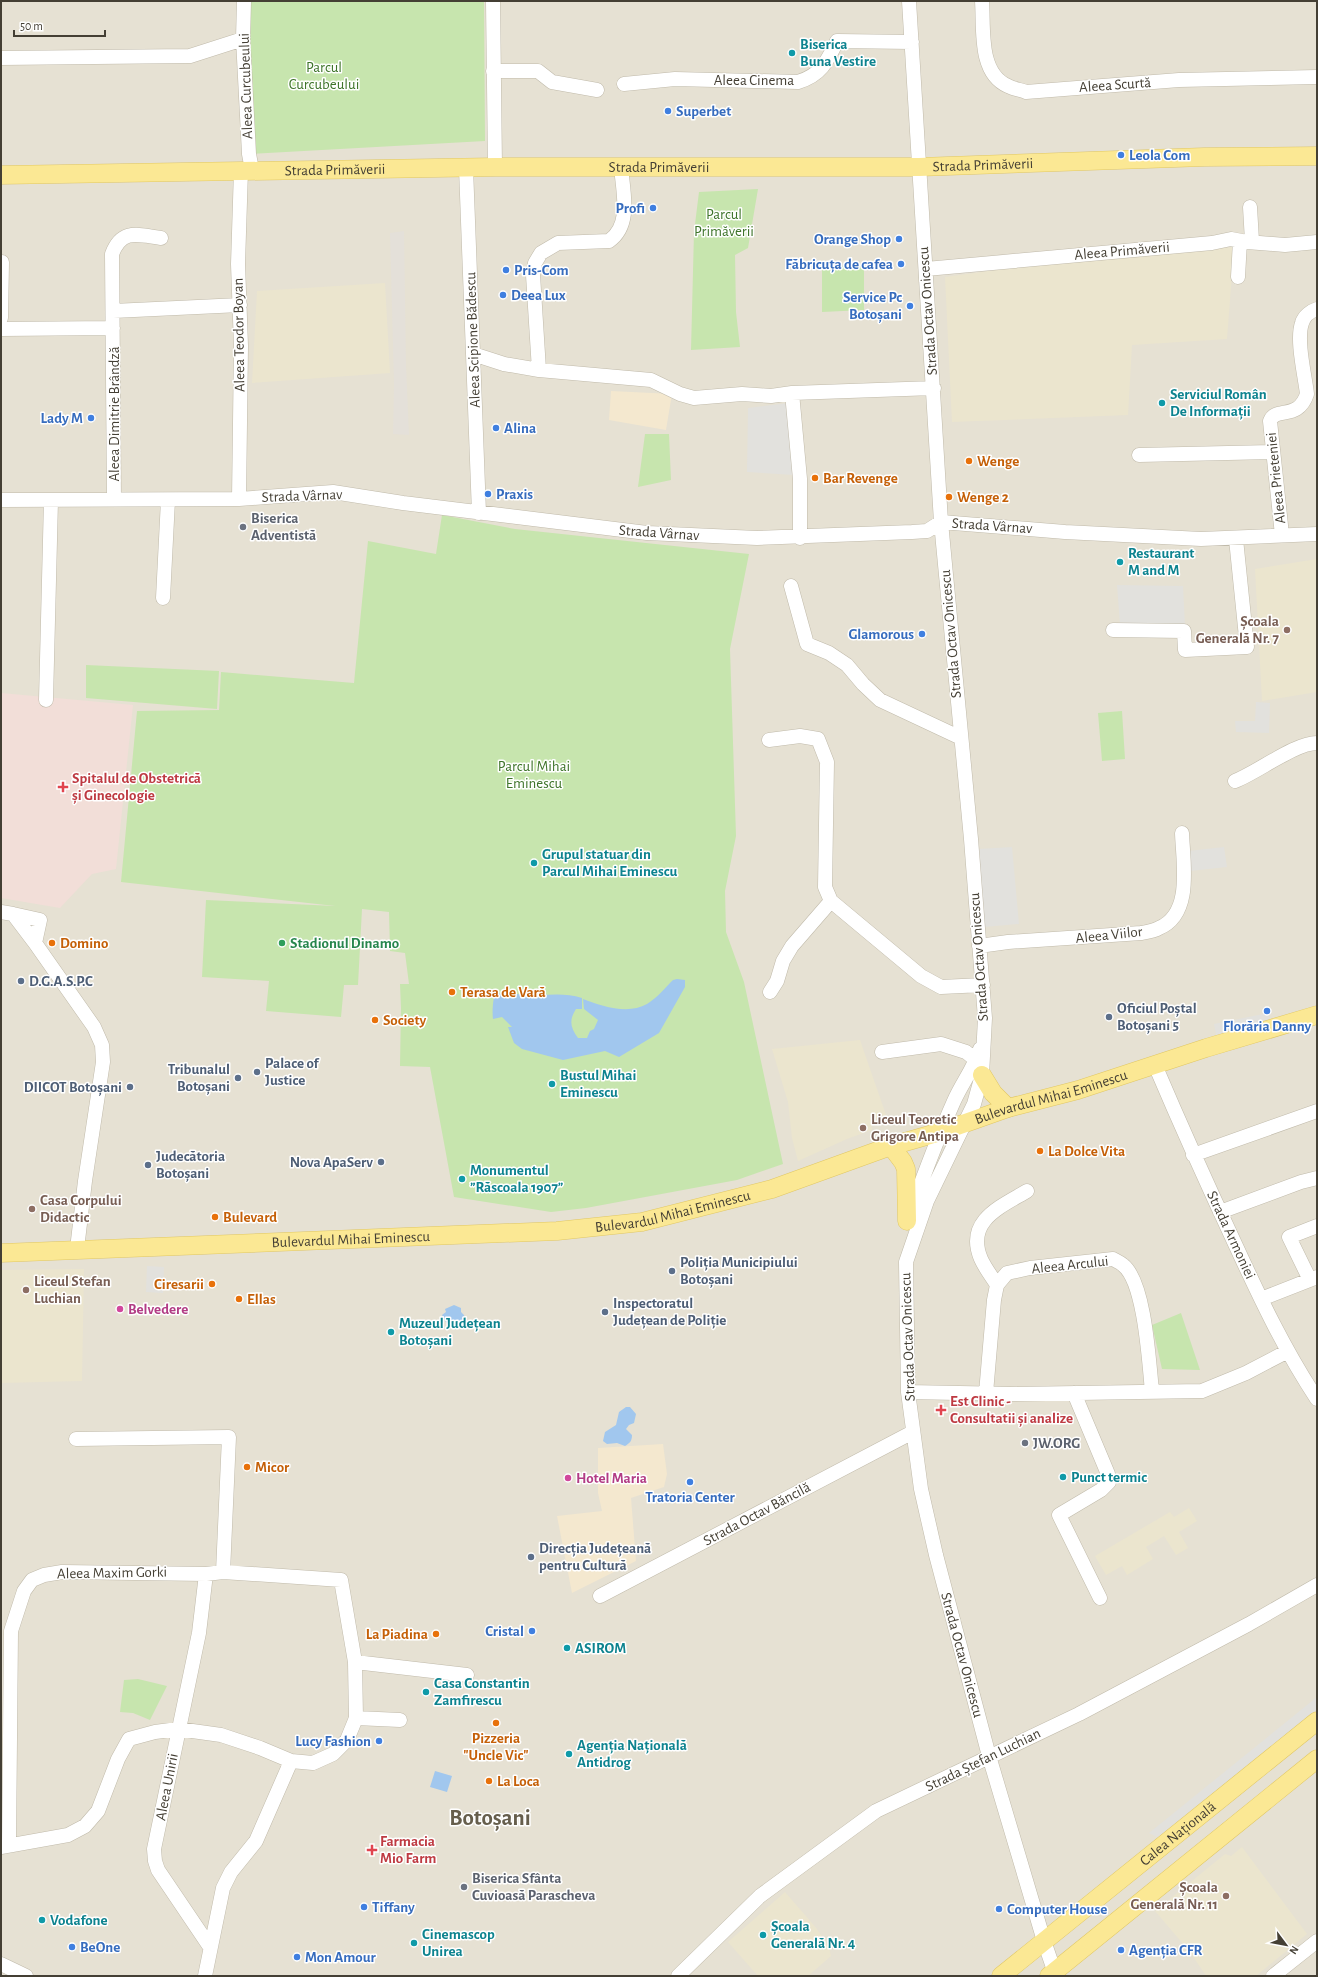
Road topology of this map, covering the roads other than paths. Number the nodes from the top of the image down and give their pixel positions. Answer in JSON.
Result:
{"nodes":[{"id":1,"x":244,"y":1,"type":"edge"},
{"id":2,"x":494,"y":1,"type":"edge"},
{"id":3,"x":908,"y":1,"type":"edge"},
{"id":4,"x":982,"y":1,"type":"edge"},
{"id":5,"x":243,"y":39,"type":"junction"},
{"id":6,"x":912,"y":42,"type":"junction"},
{"id":7,"x":1,"y":58,"type":"edge"},
{"id":8,"x":493,"y":71,"type":"junction"},
{"id":9,"x":1317,"y":76,"type":"edge"},
{"id":10,"x":624,"y":84,"type":"dead end"},
{"id":11,"x":598,"y":90,"type":"dead end"},
{"id":12,"x":1317,"y":156,"type":"edge"},
{"id":13,"x":495,"y":167,"type":"junction"},
{"id":14,"x":621,"y":167,"type":"junction"},
{"id":15,"x":919,"y":167,"type":"junction"},
{"id":16,"x":466,"y":168,"type":"junction"},
{"id":17,"x":246,"y":170,"type":"junction"},
{"id":18,"x":1,"y":175,"type":"edge"},
{"id":19,"x":1250,"y":207,"type":"dead end"},
{"id":20,"x":161,"y":238,"type":"dead end"},
{"id":21,"x":1246,"y":241,"type":"junction"},
{"id":22,"x":1317,"y":242,"type":"edge"},
{"id":23,"x":2,"y":262,"type":"edge"},
{"id":24,"x":926,"y":269,"type":"junction"},
{"id":25,"x":1238,"y":277,"type":"dead end"},
{"id":26,"x":240,"y":305,"type":"junction"},
{"id":27,"x":1317,"y":309,"type":"edge"},
{"id":28,"x":114,"y":311,"type":"junction"},
{"id":29,"x":1,"y":318,"type":"edge"},
{"id":30,"x":113,"y":328,"type":"junction"},
{"id":31,"x":1,"y":329,"type":"edge"},
{"id":32,"x":473,"y":354,"type":"junction"},
{"id":33,"x":539,"y":370,"type":"junction"},
{"id":34,"x":934,"y":388,"type":"junction"},
{"id":35,"x":792,"y":393,"type":"junction"},
{"id":36,"x":1273,"y":452,"type":"junction"},
{"id":37,"x":1139,"y":455,"type":"dead end"},
{"id":38,"x":239,"y":499,"type":"junction"},
{"id":39,"x":1,"y":500,"type":"edge"},
{"id":40,"x":51,"y":500,"type":"junction"},
{"id":41,"x":114,"y":500,"type":"junction"},
{"id":42,"x":168,"y":500,"type":"junction"},
{"id":43,"x":480,"y":513,"type":"junction"},
{"id":44,"x":941,"y":522,"type":"junction"},
{"id":45,"x":1317,"y":534,"type":"edge"},
{"id":46,"x":1282,"y":535,"type":"junction"},
{"id":47,"x":800,"y":538,"type":"junction"},
{"id":48,"x":1236,"y":539,"type":"junction"},
{"id":49,"x":791,"y":586,"type":"dead end"},
{"id":50,"x":163,"y":598,"type":"dead end"},
{"id":51,"x":1113,"y":630,"type":"dead end"},
{"id":52,"x":46,"y":700,"type":"dead end"},
{"id":53,"x":961,"y":738,"type":"junction"},
{"id":54,"x":769,"y":740,"type":"dead end"},
{"id":55,"x":1317,"y":743,"type":"edge"},
{"id":56,"x":1235,"y":781,"type":"dead end"},
{"id":57,"x":1182,"y":833,"type":"dead end"},
{"id":58,"x":831,"y":901,"type":"junction"},
{"id":59,"x":7,"y":913,"type":"edge"},
{"id":60,"x":979,"y":946,"type":"junction"},
{"id":61,"x":983,"y":985,"type":"junction"},
{"id":62,"x":770,"y":992,"type":"dead end"},
{"id":63,"x":1317,"y":1015,"type":"edge"},
{"id":64,"x":882,"y":1052,"type":"dead end"},
{"id":65,"x":1155,"y":1065,"type":"junction"},
{"id":66,"x":979,"y":1067,"type":"junction"},
{"id":67,"x":1008,"y":1108,"type":"junction"},
{"id":68,"x":1317,"y":1111,"type":"edge"},
{"id":69,"x":966,"y":1124,"type":"junction"},
{"id":70,"x":940,"y":1132,"type":"junction"},
{"id":71,"x":891,"y":1146,"type":"junction"},
{"id":72,"x":1193,"y":1155,"type":"junction"},
{"id":73,"x":1317,"y":1178,"type":"edge"},
{"id":74,"x":1027,"y":1191,"type":"dead end"},
{"id":75,"x":1220,"y":1212,"type":"junction"},
{"id":76,"x":907,"y":1222,"type":"junction"},
{"id":77,"x":1317,"y":1226,"type":"edge"},
{"id":78,"x":77,"y":1249,"type":"junction"},
{"id":79,"x":1,"y":1253,"type":"edge"},
{"id":80,"x":906,"y":1262,"type":"junction"},
{"id":81,"x":1314,"y":1278,"type":"edge"},
{"id":82,"x":998,"y":1285,"type":"junction"},
{"id":83,"x":1261,"y":1299,"type":"junction"},
{"id":84,"x":1288,"y":1351,"type":"junction"},
{"id":85,"x":1152,"y":1391,"type":"junction"},
{"id":86,"x":908,"y":1392,"type":"junction"},
{"id":87,"x":1074,"y":1392,"type":"junction"},
{"id":88,"x":986,"y":1393,"type":"junction"},
{"id":89,"x":1317,"y":1400,"type":"edge"},
{"id":90,"x":913,"y":1432,"type":"junction"},
{"id":91,"x":76,"y":1439,"type":"dead end"},
{"id":92,"x":223,"y":1572,"type":"junction"},
{"id":93,"x":206,"y":1574,"type":"junction"},
{"id":94,"x":1317,"y":1585,"type":"edge"},
{"id":95,"x":600,"y":1596,"type":"dead end"},
{"id":96,"x":1100,"y":1598,"type":"dead end"},
{"id":97,"x":355,"y":1662,"type":"junction"},
{"id":98,"x":467,"y":1675,"type":"dead end"},
{"id":99,"x":356,"y":1718,"type":"junction"},
{"id":100,"x":400,"y":1720,"type":"dead end"},
{"id":101,"x":1317,"y":1720,"type":"edge"},
{"id":102,"x":178,"y":1729,"type":"junction"},
{"id":103,"x":990,"y":1756,"type":"junction"},
{"id":104,"x":1317,"y":1759,"type":"edge"},
{"id":105,"x":291,"y":1761,"type":"junction"},
{"id":106,"x":5,"y":1846,"type":"edge"},
{"id":107,"x":1044,"y":1941,"type":"junction"},
{"id":108,"x":1317,"y":1941,"type":"edge"},
{"id":109,"x":210,"y":1947,"type":"junction"},
{"id":110,"x":1,"y":1964,"type":"edge"},
{"id":111,"x":1054,"y":1975,"type":"edge"},
{"id":112,"x":16,"y":1976,"type":"edge"},
{"id":113,"x":25,"y":1976,"type":"edge"},
{"id":114,"x":205,"y":1976,"type":"edge"},
{"id":115,"x":678,"y":1976,"type":"edge"},
{"id":116,"x":1002,"y":1976,"type":"edge"},
{"id":117,"x":1273,"y":1976,"type":"edge"}],
"edges":[{"from":1,"to":5,"type":"street","name":"Aleea Curcubeului"},
{"from":2,"to":8,"type":"street"},
{"from":3,"to":6,"type":"street","name":"Strada Octav Onicescu"},
{"from":4,"to":9,"type":"street","name":"Aleea Scurtă"},
{"from":5,"to":7,"type":"street"},
{"from":5,"to":17,"type":"street","name":"Aleea Curcubeului"},
{"from":6,"to":10,"type":"street","name":"Aleea Cinema"},
{"from":6,"to":15,"type":"street","name":"Strada Octav Onicescu"},
{"from":8,"to":11,"type":"street"},
{"from":8,"to":13,"type":"street"},
{"from":12,"to":15,"type":"main road","name":"Strada Primăverii"},
{"from":13,"to":14,"type":"main road","name":"Strada Primăverii"},
{"from":13,"to":16,"type":"main road","name":"Strada Primăverii"},
{"from":14,"to":15,"type":"main road","name":"Strada Primăverii"},
{"from":14,"to":33,"type":"street"},
{"from":15,"to":24,"type":"street","name":"Strada Octav Onicescu"},
{"from":16,"to":17,"type":"main road","name":"Strada Primăverii"},
{"from":16,"to":32,"type":"street","name":"Aleea Scipione Bădescu"},
{"from":17,"to":18,"type":"main road","name":"Strada Primăverii"},
{"from":17,"to":26,"type":"street","name":"Aleea Teodor Boyan"},
{"from":19,"to":21,"type":"street"},
{"from":20,"to":28,"type":"street","name":"Aleea Dimitrie Brândză"},
{"from":21,"to":22,"type":"street","name":"Aleea Primăverii"},
{"from":21,"to":24,"type":"street","name":"Aleea Primăverii"},
{"from":21,"to":25,"type":"street"},
{"from":23,"to":29,"type":"street"},
{"from":24,"to":34,"type":"street","name":"Strada Octav Onicescu"},
{"from":26,"to":28,"type":"street"},
{"from":26,"to":38,"type":"street","name":"Aleea Teodor Boyan"},
{"from":27,"to":36,"type":"street","name":"Aleea Prieteniei"},
{"from":28,"to":30,"type":"street","name":"Aleea Dimitrie Brândză"},
{"from":30,"to":31,"type":"street","name":"Aleea Dimitrie Brândză"},
{"from":30,"to":41,"type":"street","name":"Aleea Dimitrie Brândză"},
{"from":32,"to":33,"type":"street"},
{"from":32,"to":43,"type":"street","name":"Aleea Scipione Bădescu"},
{"from":33,"to":35,"type":"street"},
{"from":34,"to":35,"type":"street"},
{"from":34,"to":44,"type":"street","name":"Strada Octav Onicescu"},
{"from":35,"to":47,"type":"street"},
{"from":36,"to":37,"type":"street"},
{"from":36,"to":46,"type":"street","name":"Aleea Prieteniei"},
{"from":38,"to":42,"type":"street","name":"Strada Vârnav"},
{"from":38,"to":43,"type":"street","name":"Strada Vârnav"},
{"from":39,"to":40,"type":"street","name":"Strada Vârnav"},
{"from":40,"to":41,"type":"street","name":"Strada Vârnav"},
{"from":40,"to":52,"type":"street"},
{"from":41,"to":42,"type":"street","name":"Strada Vârnav"},
{"from":42,"to":50,"type":"street"},
{"from":43,"to":47,"type":"street","name":"Strada Vârnav"},
{"from":44,"to":47,"type":"street","name":"Strada Vârnav"},
{"from":44,"to":48,"type":"street","name":"Strada Vârnav"},
{"from":44,"to":53,"type":"street","name":"Strada Octav Onicescu"},
{"from":45,"to":46,"type":"street","name":"Strada Vârnav"},
{"from":46,"to":48,"type":"street","name":"Strada Vârnav"},
{"from":48,"to":51,"type":"street"},
{"from":49,"to":53,"type":"street"},
{"from":53,"to":60,"type":"street","name":"Strada Octav Onicescu"},
{"from":54,"to":58,"type":"street"},
{"from":55,"to":56,"type":"street"},
{"from":57,"to":60,"type":"street","name":"Aleea Viilor"},
{"from":58,"to":61,"type":"street"},
{"from":58,"to":62,"type":"street"},
{"from":59,"to":78,"type":"street"},
{"from":60,"to":61,"type":"street","name":"Strada Octav Onicescu"},
{"from":61,"to":66,"type":"street","name":"Strada Octav Onicescu"},
{"from":63,"to":65,"type":"main road","name":"Bulevardul Mihai Eminescu"},
{"from":64,"to":66,"type":"street"},
{"from":65,"to":67,"type":"main road","name":"Bulevardul Mihai Eminescu"},
{"from":65,"to":72,"type":"street","name":"Strada Armoniei"},
{"from":66,"to":67,"type":"main road"},
{"from":66,"to":69,"type":"street","name":"Strada Octav Onicescu"},
{"from":66,"to":70,"type":"street"},
{"from":67,"to":69,"type":"main road","name":"Bulevardul Mihai Eminescu"},
{"from":68,"to":72,"type":"street"},
{"from":69,"to":70,"type":"main road","name":"Bulevardul Mihai Eminescu"},
{"from":69,"to":80,"type":"street","name":"Strada Octav Onicescu"},
{"from":70,"to":71,"type":"main road","name":"Bulevardul Mihai Eminescu"},
{"from":70,"to":76,"type":"street"},
{"from":71,"to":76,"type":"main road"},
{"from":71,"to":78,"type":"main road","name":"Bulevardul Mihai Eminescu"},
{"from":72,"to":75,"type":"street","name":"Strada Armoniei"},
{"from":73,"to":75,"type":"street"},
{"from":74,"to":82,"type":"street"},
{"from":75,"to":83,"type":"street","name":"Strada Armoniei"},
{"from":76,"to":80,"type":"street"},
{"from":77,"to":81,"type":"street"},
{"from":78,"to":79,"type":"main road","name":"Bulevardul Mihai Eminescu"},
{"from":80,"to":86,"type":"street","name":"Strada Octav Onicescu"},
{"from":81,"to":83,"type":"street"},
{"from":82,"to":85,"type":"street","name":"Aleea Arcului"},
{"from":82,"to":88,"type":"street"},
{"from":83,"to":84,"type":"street","name":"Strada Armoniei"},
{"from":84,"to":85,"type":"street"},
{"from":84,"to":89,"type":"street","name":"Strada Armoniei"},
{"from":85,"to":87,"type":"street"},
{"from":86,"to":88,"type":"street"},
{"from":86,"to":90,"type":"street","name":"Strada Octav Onicescu"},
{"from":87,"to":88,"type":"street"},
{"from":87,"to":96,"type":"street"},
{"from":90,"to":95,"type":"street","name":"Strada Octav Băncilă"},
{"from":90,"to":103,"type":"street","name":"Strada Octav Onicescu"},
{"from":91,"to":92,"type":"street"},
{"from":92,"to":93,"type":"street","name":"Aleea Maxim Gorki"},
{"from":92,"to":97,"type":"street","name":"Aleea Maxim Gorki"},
{"from":93,"to":102,"type":"street","name":"Aleea Unirii"},
{"from":93,"to":106,"type":"street","name":"Aleea Maxim Gorki"},
{"from":94,"to":103,"type":"street","name":"Strada Ștefan Luchian"},
{"from":97,"to":98,"type":"street"},
{"from":97,"to":99,"type":"street"},
{"from":99,"to":100,"type":"street"},
{"from":99,"to":105,"type":"street"},
{"from":101,"to":107,"type":"main road","name":"Calea Națională"},
{"from":102,"to":105,"type":"street"},
{"from":102,"to":106,"type":"street","name":"Aleea Maxim Gorki"},
{"from":102,"to":109,"type":"street","name":"Aleea Unirii"},
{"from":103,"to":107,"type":"street","name":"Strada Octav Onicescu"},
{"from":103,"to":115,"type":"street","name":"Strada Ștefan Luchian"},
{"from":104,"to":111,"type":"main road","name":"Calea Națională"},
{"from":105,"to":109,"type":"street"},
{"from":107,"to":111,"type":"street","name":"Strada Octav Onicescu"},
{"from":107,"to":116,"type":"main road","name":"Calea Națională"},
{"from":108,"to":117,"type":"street"},
{"from":109,"to":114,"type":"street"},
{"from":110,"to":113,"type":"street"},
{"from":112,"to":113,"type":"street"}]}
